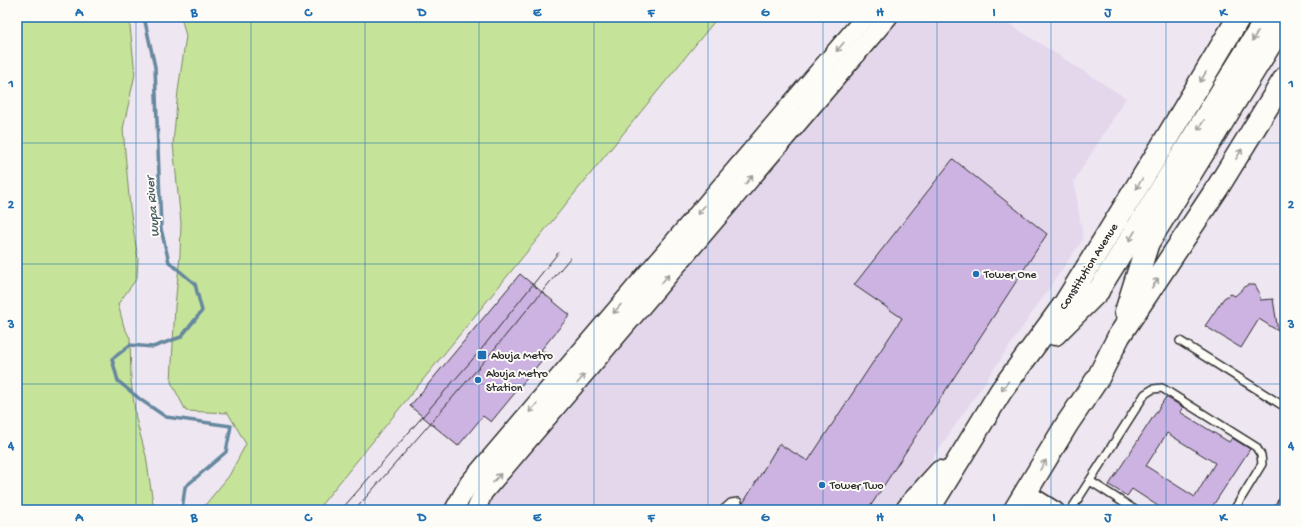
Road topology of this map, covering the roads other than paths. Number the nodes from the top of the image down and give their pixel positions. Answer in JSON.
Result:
{"nodes":[{"id":1,"x":865,"y":17,"type":"edge"},
{"id":2,"x":888,"y":17,"type":"edge"},
{"id":3,"x":1239,"y":17,"type":"edge"},
{"id":4,"x":1267,"y":17,"type":"edge"},
{"id":5,"x":1285,"y":21,"type":"edge"},
{"id":6,"x":1251,"y":60,"type":"junction"},
{"id":7,"x":1285,"y":78,"type":"edge"},
{"id":8,"x":1189,"y":160,"type":"junction"},
{"id":9,"x":1147,"y":245,"type":"joint"},
{"id":10,"x":1098,"y":291,"type":"joint"},
{"id":11,"x":1119,"y":336,"type":"junction"},
{"id":12,"x":1180,"y":341,"type":"dead end"},
{"id":13,"x":1018,"y":367,"type":"junction"},
{"id":14,"x":1285,"y":407,"type":"edge"},
{"id":15,"x":975,"y":434,"type":"junction"},
{"id":16,"x":1090,"y":481,"type":"junction"},
{"id":17,"x":738,"y":502,"type":"dead end"},
{"id":18,"x":1023,"y":502,"type":"edge"},
{"id":19,"x":1285,"y":504,"type":"edge"},
{"id":20,"x":454,"y":510,"type":"edge"},
{"id":21,"x":476,"y":510,"type":"edge"},
{"id":22,"x":724,"y":510,"type":"edge"},
{"id":23,"x":907,"y":510,"type":"edge"},
{"id":24,"x":928,"y":510,"type":"edge"},
{"id":25,"x":1056,"y":510,"type":"edge"},
{"id":26,"x":1071,"y":510,"type":"edge"},
{"id":27,"x":1135,"y":510,"type":"edge"},
{"id":28,"x":1234,"y":510,"type":"edge"},
{"id":29,"x":1282,"y":510,"type":"edge"}],
"edges":[{"from":1,"to":20,"type":"street","one_way":true},
{"from":21,"to":2,"type":"street","one_way":true},
{"from":3,"to":13,"type":"main road","name":"Constitution Avenue","one_way":true},
{"from":4,"to":6,"type":"main road","name":"Constitution Avenue","one_way":true},
{"from":5,"to":6,"type":"main road","name":"Constitution Avenue"},
{"from":6,"to":8,"type":"main road","name":"Constitution Avenue"},
{"from":11,"to":7,"type":"main road","one_way":true},
{"from":8,"to":9,"type":"main road","name":"Constitution Avenue"},
{"from":8,"to":10,"type":"main road","name":"Constitution Avenue","one_way":true},
{"from":9,"to":11,"type":"main road"},
{"from":10,"to":13,"type":"main road"},
{"from":18,"to":11,"type":"main road","one_way":true},
{"from":12,"to":14,"type":"lane"},
{"from":13,"to":15,"type":"main road","name":"Constitution Avenue","one_way":true},
{"from":15,"to":23,"type":"main road"},
{"from":15,"to":24,"type":"main road","name":"Constitution Avenue"},
{"from":16,"to":26,"type":"lane"},
{"from":16,"to":27,"type":"lane"},
{"from":16,"to":28,"type":"lane"},
{"from":17,"to":22,"type":"lane"},
{"from":18,"to":25,"type":"street"},
{"from":19,"to":29,"type":"street"}]}
